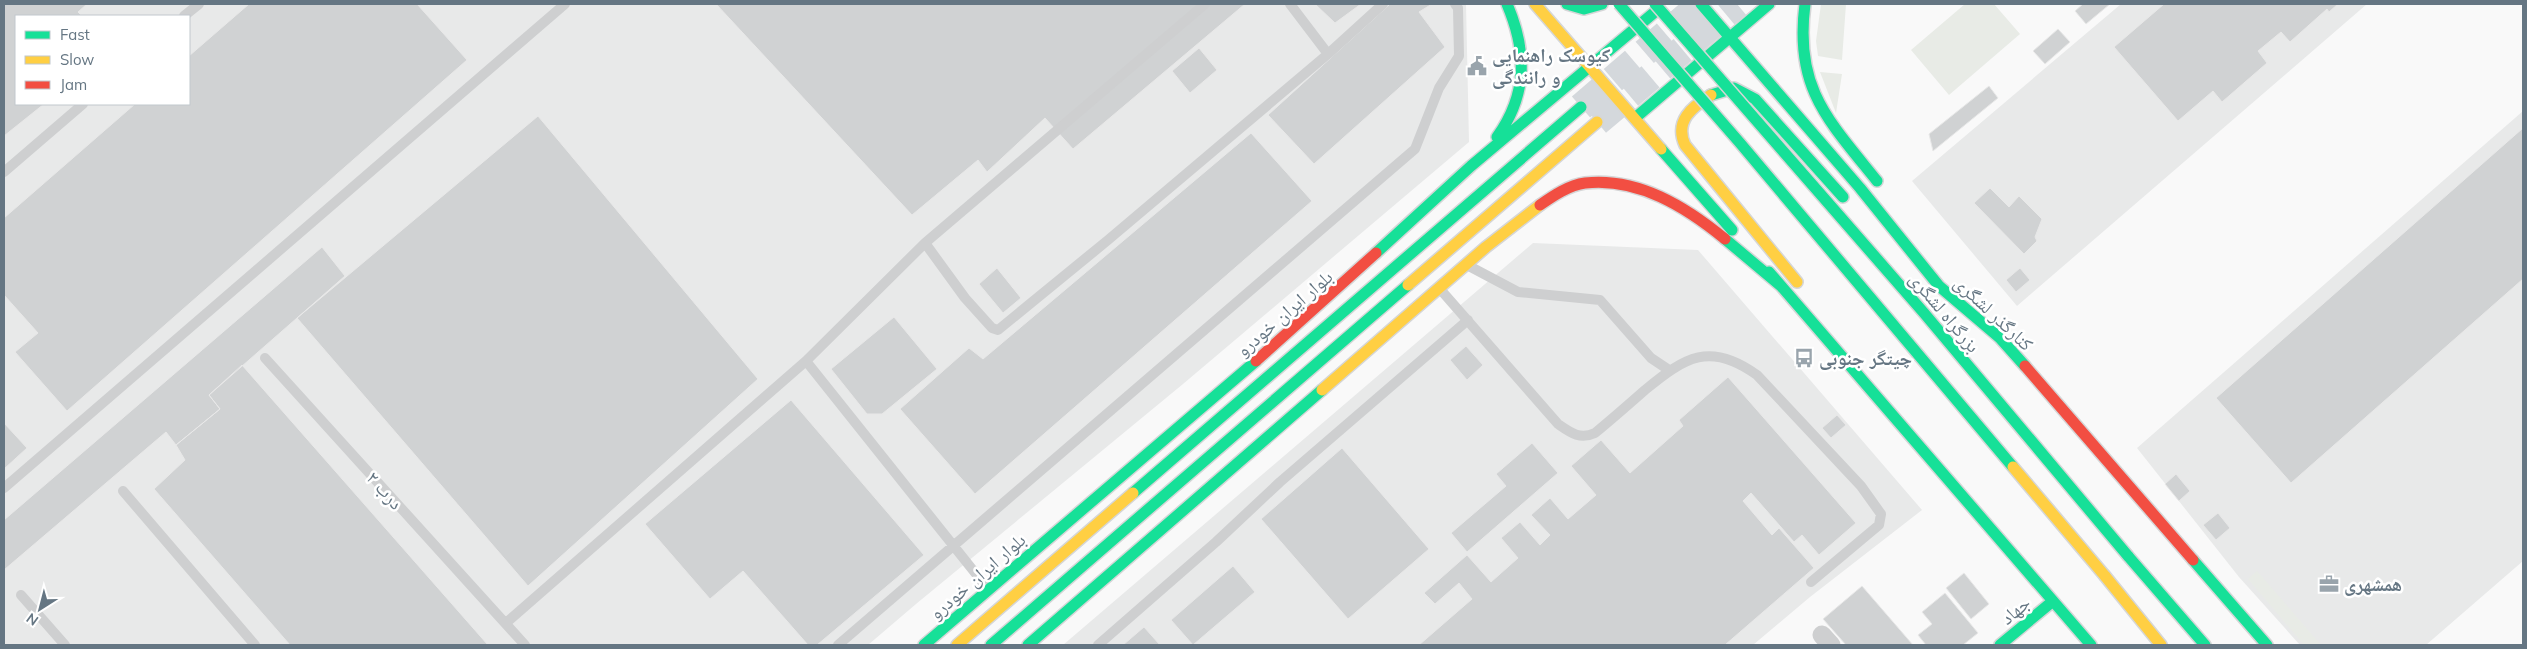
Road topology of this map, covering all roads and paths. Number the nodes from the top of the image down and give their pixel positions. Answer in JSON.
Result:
{"nodes":[{"id":1,"x":199,"y":4,"type":"edge"},
{"id":2,"x":565,"y":4,"type":"edge"},
{"id":3,"x":1204,"y":4,"type":"edge"},
{"id":4,"x":1290,"y":4,"type":"edge"},
{"id":5,"x":1383,"y":4,"type":"edge"},
{"id":6,"x":1455,"y":4,"type":"edge"},
{"id":7,"x":1506,"y":4,"type":"edge"},
{"id":8,"x":1536,"y":4,"type":"edge"},
{"id":9,"x":1567,"y":4,"type":"edge"},
{"id":10,"x":1602,"y":4,"type":"edge"},
{"id":11,"x":1619,"y":4,"type":"edge"},
{"id":12,"x":1655,"y":4,"type":"edge"},
{"id":13,"x":1664,"y":4,"type":"edge"},
{"id":14,"x":1701,"y":4,"type":"edge"},
{"id":15,"x":1770,"y":4,"type":"edge"},
{"id":16,"x":1805,"y":4,"type":"edge"},
{"id":17,"x":185,"y":15,"type":"edge"},
{"id":18,"x":1729,"y":37,"type":"junction"},
{"id":19,"x":1328,"y":54,"type":"junction"},
{"id":20,"x":1590,"y":65,"type":"junction"},
{"id":21,"x":82,"y":105,"type":"edge"},
{"id":22,"x":1581,"y":106,"type":"tunnel mouth"},
{"id":23,"x":1635,"y":118,"type":"junction"},
{"id":24,"x":1597,"y":122,"type":"tunnel mouth"},
{"id":25,"x":1471,"y":166,"type":"junction"},
{"id":26,"x":4,"y":172,"type":"edge"},
{"id":27,"x":1884,"y":190,"type":"dead end"},
{"id":28,"x":1850,"y":205,"type":"dead end"},
{"id":29,"x":925,"y":243,"type":"junction"},
{"id":30,"x":1896,"y":252,"type":"dead end"},
{"id":31,"x":1467,"y":265,"type":"junction"},
{"id":32,"x":1781,"y":286,"type":"junction"},
{"id":33,"x":1939,"y":286,"type":"junction"},
{"id":34,"x":1440,"y":288,"type":"junction"},
{"id":35,"x":1964,"y":291,"type":"dead end"},
{"id":36,"x":1806,"y":292,"type":"dead end"},
{"id":37,"x":1817,"y":308,"type":"dead end"},
{"id":38,"x":1468,"y":320,"type":"junction"},
{"id":39,"x":2000,"y":338,"type":"junction"},
{"id":40,"x":265,"y":358,"type":"dead end"},
{"id":41,"x":806,"y":361,"type":"junction"},
{"id":42,"x":1852,"y":368,"type":"junction"},
{"id":43,"x":1669,"y":370,"type":"junction"},
{"id":44,"x":4,"y":488,"type":"edge"},
{"id":45,"x":123,"y":492,"type":"dead end"},
{"id":46,"x":955,"y":546,"type":"junction"},
{"id":47,"x":1811,"y":582,"type":"dead end"},
{"id":48,"x":989,"y":589,"type":"junction"},
{"id":49,"x":21,"y":595,"type":"dead end"},
{"id":50,"x":2053,"y":601,"type":"junction"},
{"id":51,"x":506,"y":623,"type":"junction"},
{"id":52,"x":65,"y":645,"type":"edge"},
{"id":53,"x":255,"y":645,"type":"edge"},
{"id":54,"x":525,"y":645,"type":"edge"},
{"id":55,"x":838,"y":645,"type":"edge"},
{"id":56,"x":924,"y":645,"type":"edge"},
{"id":57,"x":957,"y":645,"type":"edge"},
{"id":58,"x":991,"y":645,"type":"edge"},
{"id":59,"x":1028,"y":645,"type":"edge"},
{"id":60,"x":1098,"y":645,"type":"edge"},
{"id":61,"x":2000,"y":645,"type":"edge"},
{"id":62,"x":2092,"y":645,"type":"edge"},
{"id":63,"x":2161,"y":645,"type":"edge"},
{"id":64,"x":2206,"y":645,"type":"edge"},
{"id":65,"x":2267,"y":645,"type":"edge"}],
"edges":[{"from":1,"to":17,"type":"lane"},
{"from":2,"to":44,"type":"lane"},
{"from":3,"to":29,"type":"lane"},
{"from":4,"to":19,"type":"lane"},
{"from":5,"to":19,"type":"lane"},
{"from":6,"to":46,"type":"lane"},
{"from":7,"to":25,"type":"main road"},
{"from":8,"to":20,"type":"main road"},
{"from":9,"to":10,"type":"main road"},
{"from":11,"to":63,"type":"main road","bridge":true},
{"from":12,"to":64,"type":"main road","name":"بزرگراه لشگری","bridge":true},
{"from":13,"to":20,"type":"main road","name":"بلوار ایران خودرو"},
{"from":14,"to":18,"type":"main road","name":"کنارگذر لشگری"},
{"from":15,"to":18,"type":"main road"},
{"from":16,"to":27,"type":"main road"},
{"from":18,"to":23,"type":"main road"},
{"from":18,"to":33,"type":"main road","name":"کنارگذر لشگری"},
{"from":19,"to":29,"type":"lane"},
{"from":20,"to":23,"type":"main road"},
{"from":20,"to":25,"type":"main road","name":"بلوار ایران خودرو"},
{"from":21,"to":26,"type":"lane"},
{"from":22,"to":57,"type":"main road","name":"بلوار ایران خودرو"},
{"from":23,"to":32,"type":"main road"},
{"from":24,"to":58,"type":"main road"},
{"from":25,"to":48,"type":"main road","name":"بلوار ایران خودرو"},
{"from":28,"to":36,"type":"main road"},
{"from":29,"to":41,"type":"lane"},
{"from":30,"to":33,"type":"main road"},
{"from":31,"to":32,"type":"main road"},
{"from":31,"to":34,"type":"main road"},
{"from":31,"to":43,"type":"lane"},
{"from":32,"to":42,"type":"main road"},
{"from":33,"to":39,"type":"main road","name":"کنارگذر لشگری"},
{"from":34,"to":38,"type":"lane"},
{"from":34,"to":59,"type":"main road"},
{"from":35,"to":39,"type":"main road"},
{"from":37,"to":42,"type":"main road"},
{"from":38,"to":43,"type":"lane"},
{"from":38,"to":60,"type":"lane"},
{"from":39,"to":65,"type":"main road","name":"کنارگذر لشگری"},
{"from":40,"to":51,"type":"lane","name":"درب ۲"},
{"from":41,"to":46,"type":"lane"},
{"from":41,"to":51,"type":"lane"},
{"from":42,"to":50,"type":"main road"},
{"from":43,"to":47,"type":"lane"},
{"from":45,"to":53,"type":"lane"},
{"from":46,"to":48,"type":"lane"},
{"from":46,"to":55,"type":"lane"},
{"from":48,"to":56,"type":"main road","name":"بلوار ایران خودرو"},
{"from":49,"to":52,"type":"lane"},
{"from":50,"to":61,"type":"main road","name":"جهاد"},
{"from":50,"to":62,"type":"main road"},
{"from":51,"to":54,"type":"lane","name":"درب ۲"}]}
